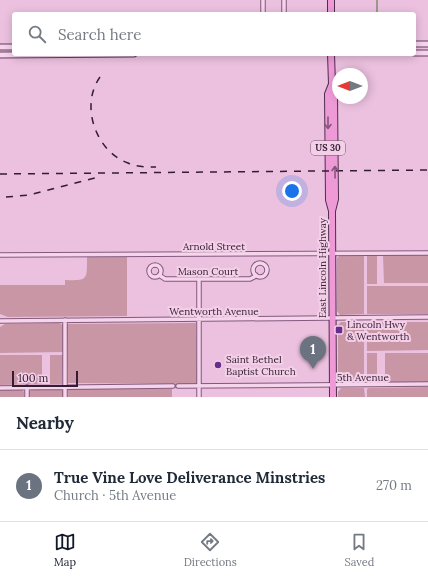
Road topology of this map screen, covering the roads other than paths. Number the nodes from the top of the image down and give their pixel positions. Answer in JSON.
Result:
{"nodes":[{"id":1,"x":263,"y":0,"type":"edge"},
{"id":2,"x":284,"y":0,"type":"edge"},
{"id":3,"x":331,"y":0,"type":"edge"},
{"id":4,"x":262,"y":12,"type":"edge"},
{"id":5,"x":284,"y":12,"type":"edge"},
{"id":6,"x":331,"y":12,"type":"edge"},
{"id":7,"x":416,"y":44,"type":"edge"},
{"id":8,"x":428,"y":44,"type":"edge"},
{"id":9,"x":0,"y":47,"type":"edge"},
{"id":10,"x":12,"y":47,"type":"edge"},
{"id":11,"x":416,"y":53,"type":"edge"},
{"id":12,"x":428,"y":53,"type":"edge"},
{"id":13,"x":0,"y":55,"type":"edge"},
{"id":14,"x":12,"y":55,"type":"edge"},
{"id":15,"x":331,"y":56,"type":"edge"},
{"id":16,"x":332,"y":253,"type":"junction"},
{"id":17,"x":428,"y":253,"type":"edge"},
{"id":18,"x":0,"y":255,"type":"edge"},
{"id":19,"x":159,"y":275,"type":"dead end"},
{"id":20,"x":256,"y":275,"type":"dead end"},
{"id":21,"x":199,"y":279,"type":"junction"},
{"id":22,"x":428,"y":317,"type":"edge"},
{"id":23,"x":333,"y":318,"type":"junction"},
{"id":24,"x":65,"y":320,"type":"junction"},
{"id":25,"x":199,"y":320,"type":"junction"},
{"id":26,"x":0,"y":321,"type":"edge"},
{"id":27,"x":428,"y":384,"type":"edge"},
{"id":28,"x":333,"y":385,"type":"junction"},
{"id":29,"x":172,"y":386,"type":"dead end"},
{"id":30,"x":178,"y":386,"type":"dead end"},
{"id":31,"x":199,"y":386,"type":"junction"},
{"id":32,"x":27,"y":387,"type":"junction"},
{"id":33,"x":65,"y":387,"type":"junction"},
{"id":34,"x":0,"y":388,"type":"edge"},
{"id":35,"x":27,"y":397,"type":"edge"},
{"id":36,"x":65,"y":397,"type":"edge"},
{"id":37,"x":199,"y":397,"type":"edge"},
{"id":38,"x":333,"y":397,"type":"edge"}],
"edges":[{"from":1,"to":4,"type":"street"},
{"from":2,"to":5,"type":"street"},
{"from":3,"to":6,"type":"main road"},
{"from":7,"to":8,"type":"street"},
{"from":9,"to":10,"type":"street"},
{"from":11,"to":12,"type":"street"},
{"from":13,"to":14,"type":"street"},
{"from":15,"to":16,"type":"main road","name":"East Lincoln Highway","number":"US 30"},
{"from":16,"to":17,"type":"street","name":"Arnold Street"},
{"from":16,"to":18,"type":"street","name":"Arnold Street"},
{"from":16,"to":23,"type":"main road","name":"East Lincoln Highway","number":"US 30"},
{"from":19,"to":21,"type":"street","name":"Mason Court"},
{"from":20,"to":21,"type":"street","name":"Mason Court"},
{"from":21,"to":25,"type":"street"},
{"from":22,"to":23,"type":"street","name":"Wentworth Avenue"},
{"from":23,"to":25,"type":"street","name":"Wentworth Avenue"},
{"from":23,"to":28,"type":"main road","name":"East Lincoln Highway","number":"US 30"},
{"from":24,"to":25,"type":"street","name":"Wentworth Avenue"},
{"from":24,"to":26,"type":"street","name":"Wentworth Avenue"},
{"from":24,"to":33,"type":"street"},
{"from":25,"to":31,"type":"street"},
{"from":27,"to":28,"type":"street","name":"5th Avenue"},
{"from":28,"to":31,"type":"street","name":"5th Avenue"},
{"from":28,"to":38,"type":"main road","name":"East Lincoln Highway","number":"US 30"},
{"from":29,"to":33,"type":"street"},
{"from":30,"to":31,"type":"street","name":"5th Avenue"},
{"from":31,"to":37,"type":"street"},
{"from":32,"to":33,"type":"street"},
{"from":32,"to":34,"type":"street"},
{"from":32,"to":35,"type":"street"},
{"from":33,"to":36,"type":"street"}]}
